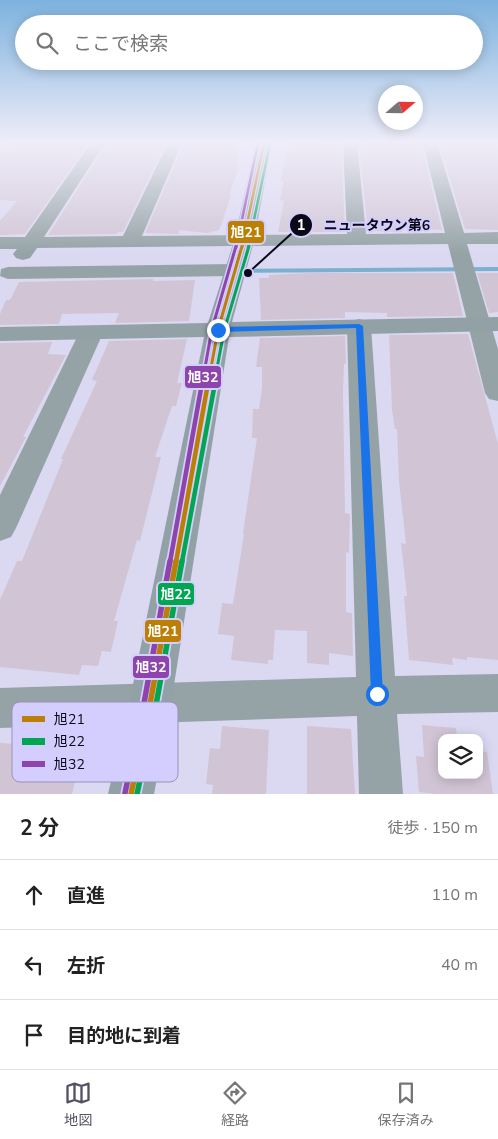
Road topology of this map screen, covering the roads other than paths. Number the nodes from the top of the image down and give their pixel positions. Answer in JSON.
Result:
{"nodes":[{"id":1,"x":73,"y":180,"type":"edge"},
{"id":2,"x":158,"y":180,"type":"edge"},
{"id":3,"x":256,"y":180,"type":"edge"},
{"id":4,"x":353,"y":180,"type":"edge"},
{"id":5,"x":440,"y":180,"type":"edge"},
{"id":6,"x":498,"y":238,"type":"edge"},
{"id":7,"x":456,"y":239,"type":"junction"},
{"id":8,"x":357,"y":240,"type":"junction"},
{"id":9,"x":244,"y":241,"type":"junction"},
{"id":10,"x":130,"y":242,"type":"junction"},
{"id":11,"x":0,"y":243,"type":"edge"},
{"id":12,"x":30,"y":243,"type":"junction"},
{"id":13,"x":235,"y":270,"type":"junction"},
{"id":14,"x":4,"y":279,"type":"edge"},
{"id":15,"x":488,"y":324,"type":"edge"},
{"id":16,"x":359,"y":326,"type":"junction"},
{"id":17,"x":218,"y":330,"type":"junction"},
{"id":18,"x":91,"y":333,"type":"junction"},
{"id":19,"x":0,"y":334,"type":"edge"},
{"id":20,"x":498,"y":393,"type":"edge"},
{"id":21,"x":0,"y":528,"type":"edge"},
{"id":22,"x":498,"y":693,"type":"edge"},
{"id":23,"x":377,"y":694,"type":"junction"},
{"id":24,"x":150,"y":702,"type":"edge"},
{"id":25,"x":178,"y":703,"type":"edge"},
{"id":26,"x":382,"y":794,"type":"edge"}],
"edges":[{"from":1,"to":12,"type":"street"},
{"from":2,"to":10,"type":"street"},
{"from":3,"to":9,"type":"street"},
{"from":4,"to":8,"type":"street"},
{"from":5,"to":7,"type":"street"},
{"from":6,"to":7,"type":"street"},
{"from":7,"to":8,"type":"street"},
{"from":7,"to":15,"type":"street"},
{"from":8,"to":9,"type":"street"},
{"from":9,"to":10,"type":"street"},
{"from":9,"to":13,"type":"street"},
{"from":10,"to":12,"type":"street"},
{"from":11,"to":12,"type":"street"},
{"from":12,"to":14,"type":"street"},
{"from":13,"to":14,"type":"street"},
{"from":13,"to":17,"type":"street"},
{"from":15,"to":16,"type":"street"},
{"from":15,"to":20,"type":"street"},
{"from":16,"to":17,"type":"street"},
{"from":16,"to":23,"type":"street"},
{"from":17,"to":18,"type":"street"},
{"from":17,"to":24,"type":"street"},
{"from":18,"to":19,"type":"street"},
{"from":18,"to":21,"type":"street"},
{"from":22,"to":23,"type":"street"},
{"from":23,"to":25,"type":"street"},
{"from":23,"to":26,"type":"street"}]}
